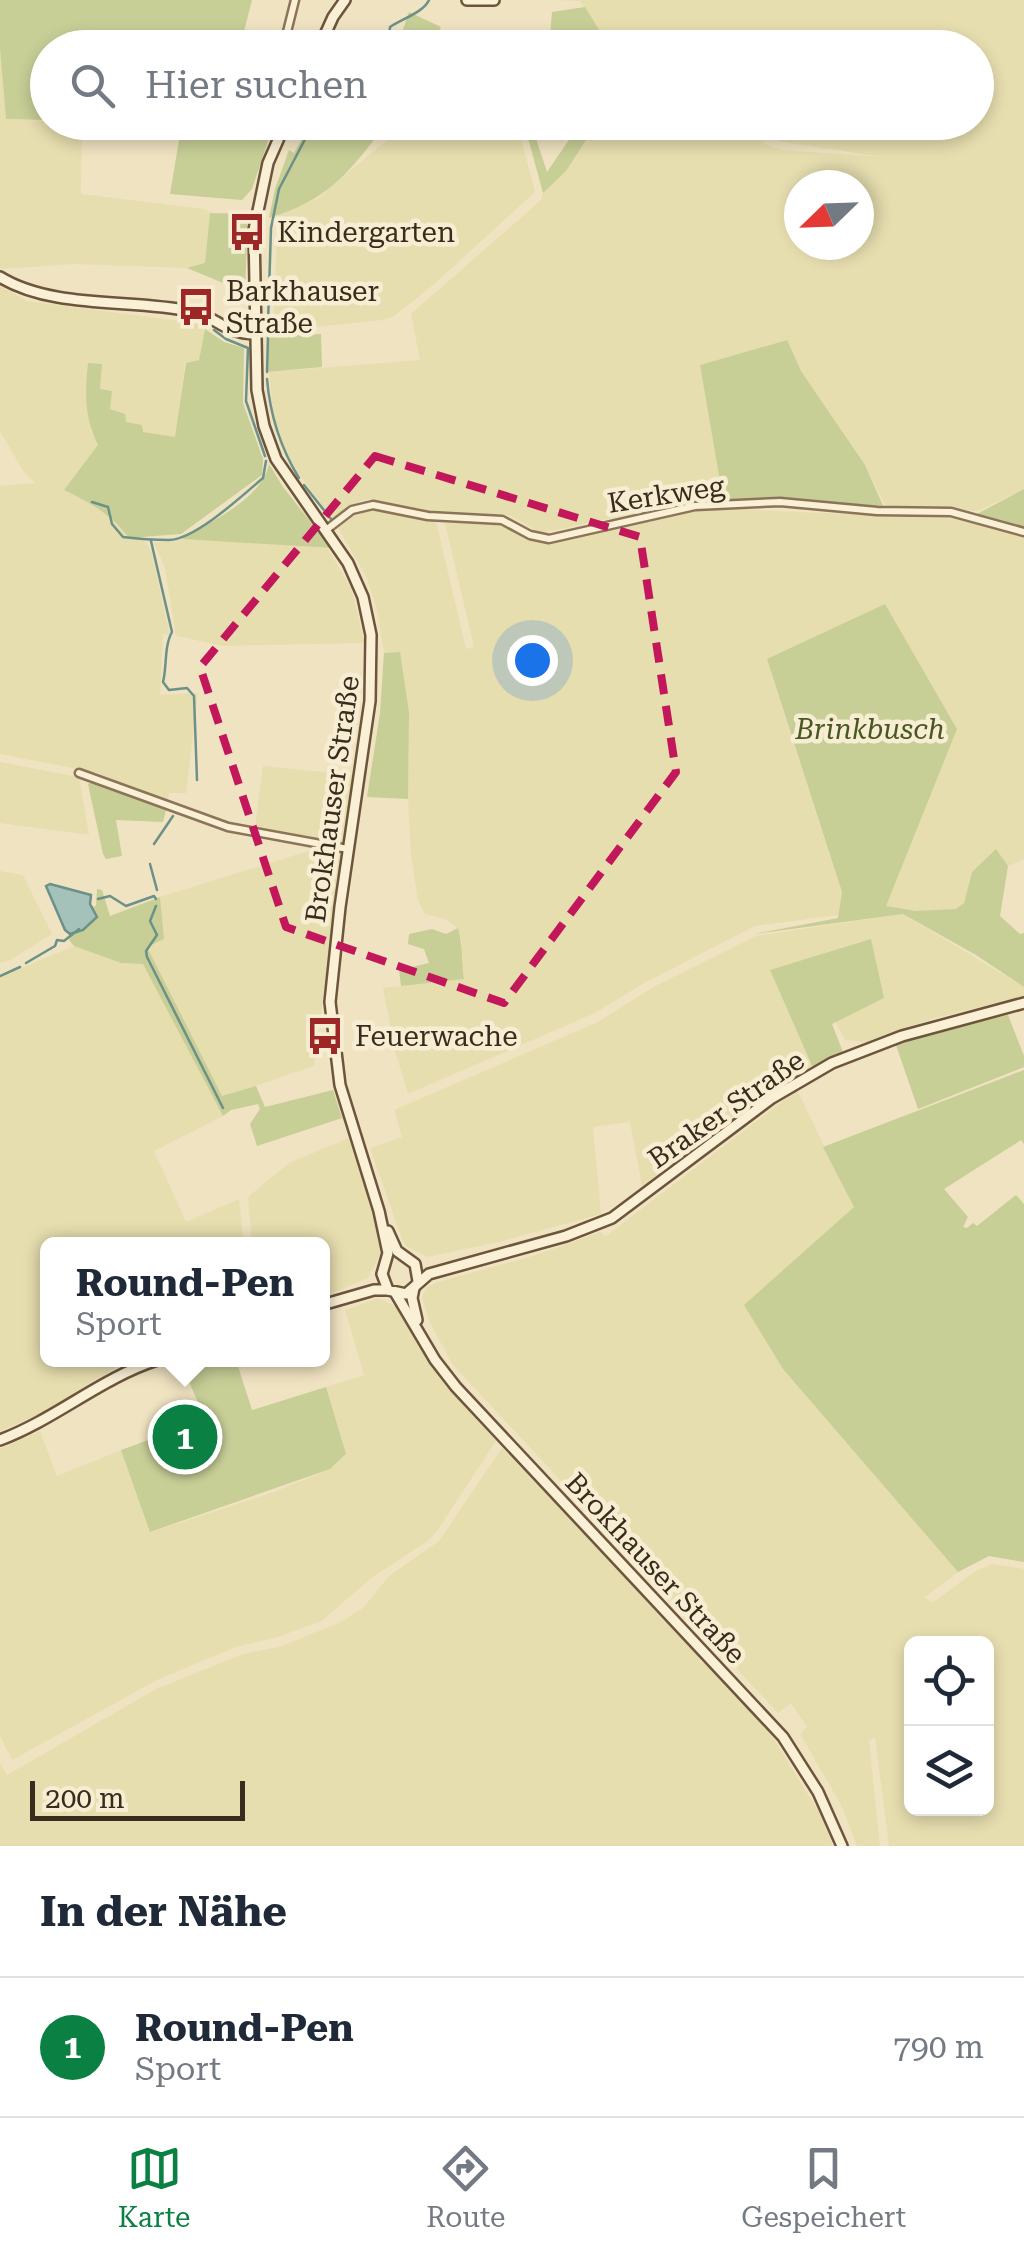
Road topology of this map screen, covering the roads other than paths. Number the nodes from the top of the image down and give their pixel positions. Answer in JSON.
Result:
{"nodes":[{"id":1,"x":295,"y":0,"type":"edge"},
{"id":2,"x":345,"y":0,"type":"edge"},
{"id":3,"x":467,"y":0,"type":"edge"},
{"id":4,"x":494,"y":0,"type":"edge"},
{"id":5,"x":288,"y":30,"type":"edge"},
{"id":6,"x":327,"y":30,"type":"edge"},
{"id":7,"x":278,"y":140,"type":"edge"},
{"id":8,"x":0,"y":276,"type":"edge"},
{"id":9,"x":255,"y":334,"type":"junction"},
{"id":10,"x":326,"y":530,"type":"junction"},
{"id":11,"x":1024,"y":532,"type":"edge"},
{"id":12,"x":79,"y":773,"type":"dead end"},
{"id":13,"x":348,"y":849,"type":"junction"},
{"id":14,"x":1024,"y":1003,"type":"edge"},
{"id":15,"x":379,"y":1210,"type":"junction"},
{"id":16,"x":404,"y":1258,"type":"junction"},
{"id":17,"x":387,"y":1263,"type":"junction"},
{"id":18,"x":460,"y":1263,"type":"junction"},
{"id":19,"x":415,"y":1264,"type":"junction"},
{"id":20,"x":382,"y":1274,"type":"junction"},
{"id":21,"x":416,"y":1284,"type":"junction"},
{"id":22,"x":392,"y":1292,"type":"junction"},
{"id":23,"x":342,"y":1298,"type":"junction"},
{"id":24,"x":330,"y":1302,"type":"edge"},
{"id":25,"x":420,"y":1332,"type":"junction"},
{"id":26,"x":140,"y":1367,"type":"edge"},
{"id":27,"x":0,"y":1440,"type":"edge"},
{"id":28,"x":842,"y":1846,"type":"edge"}],
"edges":[{"from":1,"to":5,"type":"street"},
{"from":2,"to":6,"type":"street"},
{"from":3,"to":4,"type":"street"},
{"from":7,"to":9,"type":"street","name":"Brokhauser Straße"},
{"from":8,"to":9,"type":"street"},
{"from":9,"to":10,"type":"street","name":"Brokhauser Straße"},
{"from":10,"to":11,"type":"street","name":"Kerkweg"},
{"from":10,"to":13,"type":"street","name":"Brokhauser Straße"},
{"from":12,"to":13,"type":"street"},
{"from":13,"to":15,"type":"street","name":"Brokhauser Straße"},
{"from":14,"to":18,"type":"street","name":"Braker Straße"},
{"from":15,"to":16,"type":"street","name":"Brokhauser Straße"},
{"from":15,"to":17,"type":"street","name":"Brokhauser Straße"},
{"from":16,"to":17,"type":"street"},
{"from":16,"to":19,"type":"street"},
{"from":17,"to":20,"type":"street"},
{"from":18,"to":19,"type":"street","name":"Braker Straße"},
{"from":18,"to":21,"type":"street","name":"Braker Straße"},
{"from":19,"to":21,"type":"street"},
{"from":20,"to":22,"type":"street"},
{"from":20,"to":23,"type":"street"},
{"from":21,"to":22,"type":"street"},
{"from":21,"to":25,"type":"street","name":"Brokhauser Straße"},
{"from":22,"to":23,"type":"street"},
{"from":22,"to":25,"type":"street","name":"Brokhauser Straße"},
{"from":23,"to":24,"type":"street"},
{"from":25,"to":28,"type":"street","name":"Brokhauser Straße"},
{"from":26,"to":27,"type":"street"}]}
